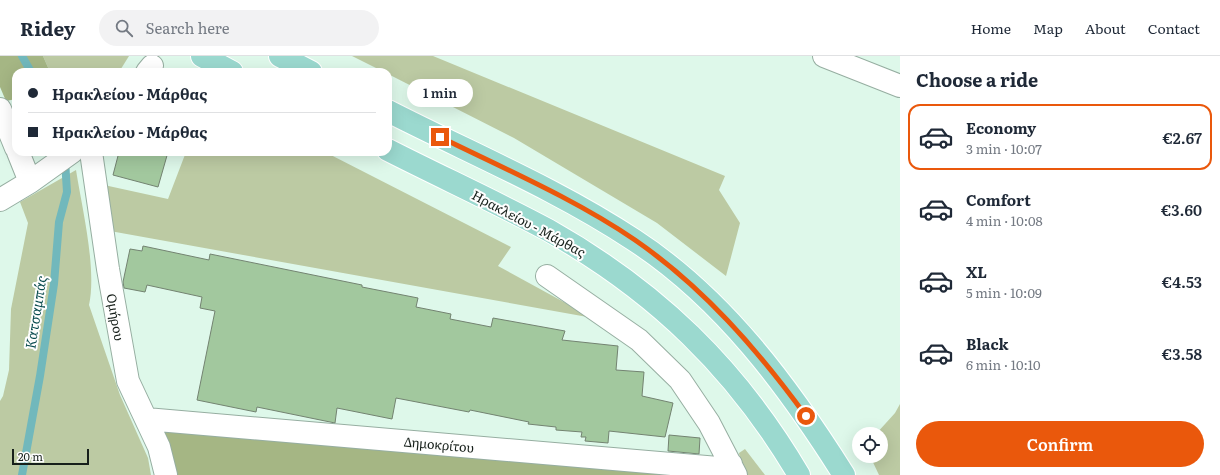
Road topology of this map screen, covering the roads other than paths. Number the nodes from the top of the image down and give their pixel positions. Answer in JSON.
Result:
{"nodes":[{"id":1,"x":202,"y":56,"type":"edge"},
{"id":2,"x":280,"y":56,"type":"edge"},
{"id":3,"x":824,"y":56,"type":"edge"},
{"id":4,"x":224,"y":68,"type":"edge"},
{"id":5,"x":304,"y":68,"type":"edge"},
{"id":6,"x":900,"y":86,"type":"edge"},
{"id":7,"x":0,"y":109,"type":"edge"},
{"id":8,"x":392,"y":113,"type":"edge"},
{"id":9,"x":12,"y":138,"type":"edge"},
{"id":10,"x":392,"y":152,"type":"edge"},
{"id":11,"x":21,"y":156,"type":"edge"},
{"id":12,"x":66,"y":156,"type":"edge"},
{"id":13,"x":92,"y":156,"type":"edge"},
{"id":14,"x":36,"y":178,"type":"junction"},
{"id":15,"x":0,"y":200,"type":"edge"},
{"id":16,"x":547,"y":276,"type":"dead end"},
{"id":17,"x":146,"y":419,"type":"junction"},
{"id":18,"x":734,"y":469,"type":"edge"},
{"id":19,"x":166,"y":475,"type":"edge"},
{"id":20,"x":798,"y":475,"type":"edge"},
{"id":21,"x":844,"y":475,"type":"edge"}],
"edges":[{"from":1,"to":4,"type":"main road"},
{"from":2,"to":5,"type":"main road"},
{"from":3,"to":6,"type":"street"},
{"from":7,"to":9,"type":"street"},
{"from":8,"to":21,"type":"main road"},
{"from":10,"to":20,"type":"main road","name":"Ηρακλείου - Μάρθας"},
{"from":11,"to":14,"type":"street"},
{"from":12,"to":14,"type":"street"},
{"from":13,"to":17,"type":"street","name":"Ομήρου"},
{"from":14,"to":15,"type":"street"},
{"from":16,"to":18,"type":"street"},
{"from":17,"to":18,"type":"street","name":"Δημοκρίτου"},
{"from":17,"to":19,"type":"street","name":"Ομήρου"}]}
